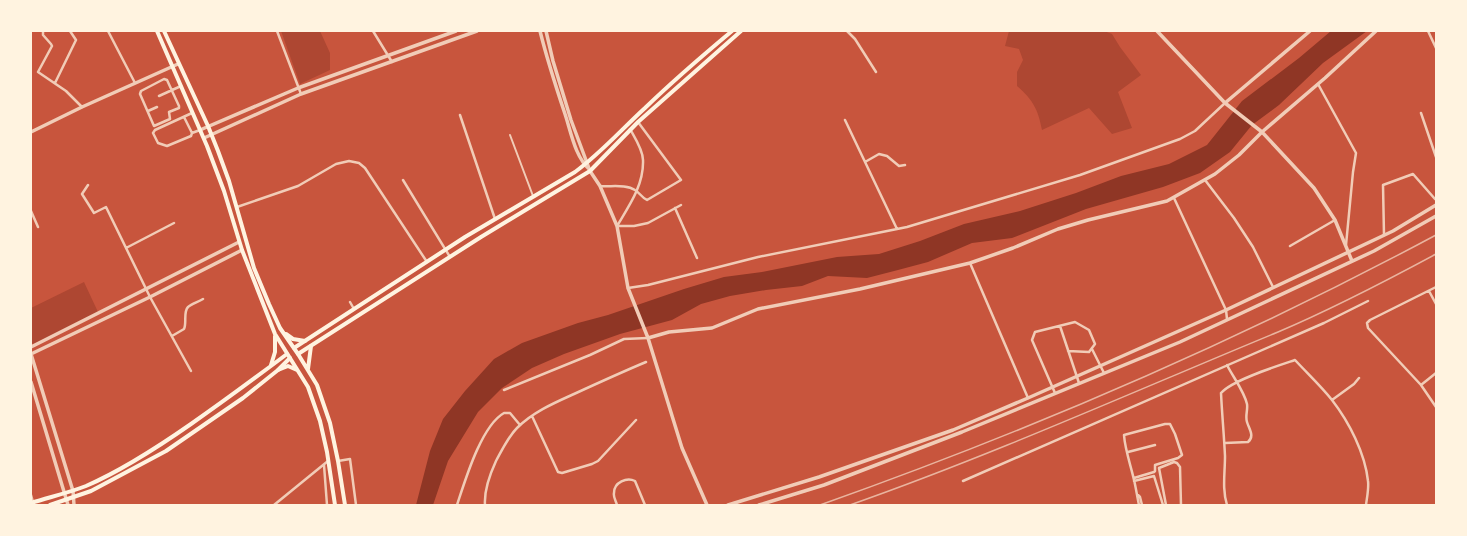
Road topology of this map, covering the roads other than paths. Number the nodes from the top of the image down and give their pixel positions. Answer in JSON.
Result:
{"nodes":[{"id":1,"x":43,"y":31,"type":"edge"},
{"id":2,"x":70,"y":31,"type":"edge"},
{"id":3,"x":108,"y":31,"type":"edge"},
{"id":4,"x":157,"y":31,"type":"edge"},
{"id":5,"x":164,"y":31,"type":"edge"},
{"id":6,"x":277,"y":31,"type":"edge"},
{"id":7,"x":373,"y":31,"type":"edge"},
{"id":8,"x":456,"y":31,"type":"edge"},
{"id":9,"x":477,"y":31,"type":"edge"},
{"id":10,"x":540,"y":31,"type":"edge"},
{"id":11,"x":546,"y":31,"type":"edge"},
{"id":12,"x":732,"y":31,"type":"edge"},
{"id":13,"x":741,"y":31,"type":"edge"},
{"id":14,"x":846,"y":31,"type":"edge"},
{"id":15,"x":1156,"y":31,"type":"edge"},
{"id":16,"x":1310,"y":31,"type":"edge"},
{"id":17,"x":1376,"y":31,"type":"edge"},
{"id":18,"x":1428,"y":31,"type":"edge"},
{"id":19,"x":1436,"y":48,"type":"edge"},
{"id":20,"x":389,"y":56,"type":"junction"},
{"id":21,"x":392,"y":62,"type":"junction"},
{"id":22,"x":178,"y":64,"type":"junction"},
{"id":23,"x":172,"y":67,"type":"junction"},
{"id":24,"x":348,"y":70,"type":"junction"},
{"id":25,"x":876,"y":72,"type":"dead end"},
{"id":26,"x":350,"y":77,"type":"junction"},
{"id":27,"x":55,"y":83,"type":"junction"},
{"id":28,"x":135,"y":84,"type":"junction"},
{"id":29,"x":1318,"y":84,"type":"junction"},
{"id":30,"x":181,"y":86,"type":"junction"},
{"id":31,"x":298,"y":88,"type":"junction"},
{"id":32,"x":172,"y":90,"type":"junction"},
{"id":33,"x":301,"y":94,"type":"junction"},
{"id":34,"x":159,"y":96,"type":"dead end"},
{"id":35,"x":1225,"y":103,"type":"junction"},
{"id":36,"x":82,"y":107,"type":"junction"},
{"id":37,"x":157,"y":107,"type":"dead end"},
{"id":38,"x":148,"y":112,"type":"junction"},
{"id":39,"x":193,"y":113,"type":"junction"},
{"id":40,"x":1421,"y":113,"type":"dead end"},
{"id":41,"x":460,"y":115,"type":"dead end"},
{"id":42,"x":184,"y":117,"type":"junction"},
{"id":43,"x":845,"y":120,"type":"dead end"},
{"id":44,"x":638,"y":122,"type":"junction"},
{"id":45,"x":208,"y":126,"type":"junction"},
{"id":46,"x":630,"y":129,"type":"junction"},
{"id":47,"x":200,"y":130,"type":"junction"},
{"id":48,"x":31,"y":132,"type":"edge"},
{"id":49,"x":1262,"y":132,"type":"junction"},
{"id":50,"x":192,"y":133,"type":"junction"},
{"id":51,"x":211,"y":135,"type":"junction"},
{"id":52,"x":510,"y":135,"type":"dead end"},
{"id":53,"x":204,"y":138,"type":"junction"},
{"id":54,"x":1436,"y":157,"type":"edge"},
{"id":55,"x":865,"y":162,"type":"junction"},
{"id":56,"x":586,"y":164,"type":"junction"},
{"id":57,"x":905,"y":165,"type":"dead end"},
{"id":58,"x":590,"y":170,"type":"junction"},
{"id":59,"x":402,"y":180,"type":"dead end"},
{"id":60,"x":1205,"y":180,"type":"junction"},
{"id":61,"x":88,"y":185,"type":"dead end"},
{"id":62,"x":600,"y":186,"type":"junction"},
{"id":63,"x":637,"y":191,"type":"junction"},
{"id":64,"x":533,"y":197,"type":"junction"},
{"id":65,"x":1174,"y":198,"type":"junction"},
{"id":66,"x":1435,"y":199,"type":"dead end"},
{"id":67,"x":681,"y":205,"type":"dead end"},
{"id":68,"x":1436,"y":205,"type":"edge"},
{"id":69,"x":236,"y":207,"type":"junction"},
{"id":70,"x":675,"y":208,"type":"junction"},
{"id":71,"x":31,"y":211,"type":"edge"},
{"id":72,"x":1436,"y":216,"type":"edge"},
{"id":73,"x":495,"y":219,"type":"junction"},
{"id":74,"x":1335,"y":220,"type":"junction"},
{"id":75,"x":174,"y":223,"type":"dead end"},
{"id":76,"x":617,"y":226,"type":"junction"},
{"id":77,"x":38,"y":227,"type":"dead end"},
{"id":78,"x":897,"y":229,"type":"junction"},
{"id":79,"x":1384,"y":235,"type":"junction"},
{"id":80,"x":240,"y":242,"type":"junction"},
{"id":81,"x":1290,"y":246,"type":"dead end"},
{"id":82,"x":1346,"y":247,"type":"junction"},
{"id":83,"x":126,"y":248,"type":"junction"},
{"id":84,"x":242,"y":250,"type":"junction"},
{"id":85,"x":446,"y":250,"type":"junction"},
{"id":86,"x":1348,"y":252,"type":"junction"},
{"id":87,"x":450,"y":257,"type":"junction"},
{"id":88,"x":697,"y":258,"type":"dead end"},
{"id":89,"x":1352,"y":261,"type":"junction"},
{"id":90,"x":427,"y":263,"type":"junction"},
{"id":91,"x":970,"y":263,"type":"junction"},
{"id":92,"x":1273,"y":287,"type":"junction"},
{"id":93,"x":1436,"y":287,"type":"edge"},
{"id":94,"x":628,"y":288,"type":"junction"},
{"id":95,"x":146,"y":289,"type":"junction"},
{"id":96,"x":1429,"y":291,"type":"junction"},
{"id":97,"x":150,"y":297,"type":"junction"},
{"id":98,"x":203,"y":299,"type":"dead end"},
{"id":99,"x":1368,"y":301,"type":"dead end"},
{"id":100,"x":350,"y":302,"type":"dead end"},
{"id":101,"x":1436,"y":304,"type":"edge"},
{"id":102,"x":354,"y":309,"type":"junction"},
{"id":103,"x":1226,"y":310,"type":"junction"},
{"id":104,"x":1227,"y":319,"type":"junction"},
{"id":105,"x":1060,"y":326,"type":"junction"},
{"id":106,"x":280,"y":328,"type":"junction"},
{"id":107,"x":275,"y":334,"type":"junction"},
{"id":108,"x":172,"y":336,"type":"junction"},
{"id":109,"x":648,"y":338,"type":"junction"},
{"id":110,"x":305,"y":341,"type":"junction"},
{"id":111,"x":310,"y":346,"type":"junction"},
{"id":112,"x":31,"y":347,"type":"edge"},
{"id":113,"x":294,"y":348,"type":"junction"},
{"id":114,"x":1092,"y":349,"type":"junction"},
{"id":115,"x":1068,"y":351,"type":"junction"},
{"id":116,"x":31,"y":354,"type":"edge"},
{"id":117,"x":287,"y":354,"type":"junction"},
{"id":118,"x":298,"y":354,"type":"junction"},
{"id":119,"x":290,"y":358,"type":"junction"},
{"id":120,"x":646,"y":362,"type":"dead end"},
{"id":121,"x":271,"y":365,"type":"junction"},
{"id":122,"x":1227,"y":365,"type":"junction"},
{"id":123,"x":1100,"y":366,"type":"junction"},
{"id":124,"x":278,"y":370,"type":"junction"},
{"id":125,"x":191,"y":371,"type":"dead end"},
{"id":126,"x":308,"y":371,"type":"junction"},
{"id":127,"x":298,"y":372,"type":"junction"},
{"id":128,"x":1104,"y":373,"type":"junction"},
{"id":129,"x":1436,"y":374,"type":"edge"},
{"id":130,"x":1076,"y":376,"type":"junction"},
{"id":131,"x":1359,"y":378,"type":"dead end"},
{"id":132,"x":31,"y":382,"type":"edge"},
{"id":133,"x":1237,"y":382,"type":"junction"},
{"id":134,"x":1079,"y":383,"type":"junction"},
{"id":135,"x":1421,"y":385,"type":"junction"},
{"id":136,"x":1052,"y":387,"type":"junction"},
{"id":137,"x":504,"y":390,"type":"dead end"},
{"id":138,"x":1055,"y":393,"type":"junction"},
{"id":139,"x":1028,"y":398,"type":"junction"},
{"id":140,"x":1332,"y":400,"type":"junction"},
{"id":141,"x":1436,"y":406,"type":"edge"},
{"id":142,"x":51,"y":416,"type":"junction"},
{"id":143,"x":532,"y":416,"type":"junction"},
{"id":144,"x":43,"y":419,"type":"junction"},
{"id":145,"x":636,"y":420,"type":"dead end"},
{"id":146,"x":520,"y":425,"type":"junction"},
{"id":147,"x":1225,"y":443,"type":"junction"},
{"id":148,"x":1155,"y":445,"type":"dead end"},
{"id":149,"x":1128,"y":452,"type":"junction"},
{"id":150,"x":328,"y":461,"type":"junction"},
{"id":151,"x":338,"y":461,"type":"junction"},
{"id":152,"x":324,"y":464,"type":"junction"},
{"id":153,"x":1134,"y":479,"type":"junction"},
{"id":154,"x":963,"y":481,"type":"dead end"},
{"id":155,"x":73,"y":491,"type":"junction"},
{"id":156,"x":63,"y":494,"type":"junction"},
{"id":157,"x":31,"y":495,"type":"edge"},
{"id":158,"x":1138,"y":495,"type":"junction"},
{"id":159,"x":74,"y":498,"type":"junction"},
{"id":160,"x":65,"y":500,"type":"junction"},
{"id":161,"x":32,"y":503,"type":"edge"},
{"id":162,"x":50,"y":505,"type":"edge"},
{"id":163,"x":68,"y":505,"type":"edge"},
{"id":164,"x":74,"y":505,"type":"edge"},
{"id":165,"x":274,"y":505,"type":"edge"},
{"id":166,"x":327,"y":505,"type":"edge"},
{"id":167,"x":335,"y":505,"type":"edge"},
{"id":168,"x":345,"y":505,"type":"edge"},
{"id":169,"x":356,"y":505,"type":"edge"},
{"id":170,"x":457,"y":505,"type":"edge"},
{"id":171,"x":485,"y":505,"type":"edge"},
{"id":172,"x":617,"y":505,"type":"edge"},
{"id":173,"x":645,"y":505,"type":"edge"},
{"id":174,"x":707,"y":505,"type":"edge"},
{"id":175,"x":728,"y":505,"type":"edge"},
{"id":176,"x":759,"y":505,"type":"edge"},
{"id":177,"x":1139,"y":505,"type":"edge"},
{"id":178,"x":1142,"y":505,"type":"edge"},
{"id":179,"x":1163,"y":505,"type":"edge"},
{"id":180,"x":1166,"y":505,"type":"edge"},
{"id":181,"x":1181,"y":505,"type":"edge"},
{"id":182,"x":1227,"y":505,"type":"edge"},
{"id":183,"x":1366,"y":505,"type":"edge"}],
"edges":[{"from":1,"to":27,"type":"street"},
{"from":2,"to":27,"type":"street"},
{"from":3,"to":28,"type":"street"},
{"from":4,"to":23,"type":"main road"},
{"from":5,"to":22,"type":"main road"},
{"from":6,"to":31,"type":"street"},
{"from":7,"to":20,"type":"street"},
{"from":8,"to":20,"type":"street"},
{"from":9,"to":21,"type":"street"},
{"from":10,"to":56,"type":"street"},
{"from":11,"to":56,"type":"street"},
{"from":12,"to":56,"type":"main road"},
{"from":13,"to":44,"type":"main road"},
{"from":14,"to":25,"type":"street"},
{"from":15,"to":35,"type":"street"},
{"from":16,"to":35,"type":"street"},
{"from":17,"to":29,"type":"street"},
{"from":18,"to":19,"type":"street"},
{"from":20,"to":21,"type":"street"},
{"from":20,"to":24,"type":"street"},
{"from":21,"to":26,"type":"street"},
{"from":22,"to":23,"type":"street"},
{"from":22,"to":45,"type":"main road"},
{"from":23,"to":28,"type":"street"},
{"from":23,"to":30,"type":"main road"},
{"from":24,"to":26,"type":"street"},
{"from":24,"to":31,"type":"street"},
{"from":26,"to":33,"type":"street"},
{"from":27,"to":36,"type":"street"},
{"from":28,"to":36,"type":"street"},
{"from":29,"to":49,"type":"street"},
{"from":29,"to":82,"type":"street"},
{"from":30,"to":32,"type":"street"},
{"from":30,"to":39,"type":"main road"},
{"from":31,"to":33,"type":"street"},
{"from":31,"to":45,"type":"street"},
{"from":32,"to":34,"type":"street"},
{"from":32,"to":38,"type":"street"},
{"from":32,"to":38,"type":"street"},
{"from":33,"to":51,"type":"street"},
{"from":35,"to":49,"type":"street"},
{"from":35,"to":78,"type":"street"},
{"from":36,"to":48,"type":"street"},
{"from":37,"to":38,"type":"street"},
{"from":39,"to":42,"type":"street"},
{"from":39,"to":47,"type":"main road"},
{"from":40,"to":54,"type":"street"},
{"from":41,"to":73,"type":"street"},
{"from":42,"to":50,"type":"street"},
{"from":42,"to":50,"type":"street"},
{"from":43,"to":55,"type":"street"},
{"from":44,"to":46,"type":"main road"},
{"from":44,"to":63,"type":"street"},
{"from":45,"to":47,"type":"street"},
{"from":45,"to":51,"type":"main road"},
{"from":46,"to":58,"type":"main road"},
{"from":46,"to":63,"type":"street"},
{"from":47,"to":50,"type":"street"},
{"from":47,"to":53,"type":"main road"},
{"from":49,"to":60,"type":"street"},
{"from":49,"to":74,"type":"street"},
{"from":51,"to":53,"type":"street"},
{"from":51,"to":69,"type":"main road"},
{"from":52,"to":64,"type":"street"},
{"from":53,"to":80,"type":"main road"},
{"from":55,"to":57,"type":"street"},
{"from":55,"to":78,"type":"street"},
{"from":56,"to":58,"type":"street"},
{"from":56,"to":64,"type":"main road"},
{"from":58,"to":62,"type":"street"},
{"from":58,"to":87,"type":"main road"},
{"from":59,"to":85,"type":"street"},
{"from":60,"to":65,"type":"street"},
{"from":60,"to":92,"type":"street"},
{"from":61,"to":83,"type":"street"},
{"from":62,"to":63,"type":"street"},
{"from":62,"to":76,"type":"street"},
{"from":63,"to":76,"type":"street"},
{"from":64,"to":73,"type":"main road"},
{"from":65,"to":91,"type":"street"},
{"from":65,"to":103,"type":"street"},
{"from":66,"to":79,"type":"street"},
{"from":67,"to":70,"type":"street"},
{"from":68,"to":79,"type":"street"},
{"from":69,"to":90,"type":"street"},
{"from":69,"to":106,"type":"main road"},
{"from":70,"to":76,"type":"street"},
{"from":70,"to":88,"type":"street"},
{"from":71,"to":77,"type":"street"},
{"from":72,"to":89,"type":"street"},
{"from":73,"to":85,"type":"main road"},
{"from":74,"to":81,"type":"street"},
{"from":74,"to":82,"type":"street"},
{"from":75,"to":83,"type":"street"},
{"from":76,"to":94,"type":"street"},
{"from":78,"to":94,"type":"street"},
{"from":79,"to":86,"type":"street"},
{"from":80,"to":84,"type":"main road"},
{"from":80,"to":95,"type":"street"},
{"from":82,"to":86,"type":"street"},
{"from":83,"to":95,"type":"street"},
{"from":84,"to":97,"type":"street"},
{"from":84,"to":107,"type":"main road"},
{"from":85,"to":87,"type":"street"},
{"from":85,"to":90,"type":"main road"},
{"from":86,"to":89,"type":"street"},
{"from":86,"to":92,"type":"street"},
{"from":87,"to":111,"type":"main road"},
{"from":89,"to":104,"type":"street"},
{"from":90,"to":102,"type":"main road"},
{"from":91,"to":109,"type":"street"},
{"from":91,"to":139,"type":"street"},
{"from":92,"to":103,"type":"street"},
{"from":93,"to":96,"type":"street"},
{"from":94,"to":109,"type":"street"},
{"from":95,"to":97,"type":"street"},
{"from":95,"to":112,"type":"street"},
{"from":96,"to":101,"type":"street"},
{"from":96,"to":135,"type":"street"},
{"from":97,"to":108,"type":"street"},
{"from":97,"to":116,"type":"street"},
{"from":98,"to":108,"type":"street"},
{"from":99,"to":122,"type":"street"},
{"from":100,"to":102,"type":"street"},
{"from":102,"to":110,"type":"main road"},
{"from":103,"to":104,"type":"street"},
{"from":103,"to":123,"type":"street"},
{"from":104,"to":128,"type":"street"},
{"from":105,"to":114,"type":"street"},
{"from":105,"to":115,"type":"street"},
{"from":105,"to":136,"type":"street"},
{"from":106,"to":110,"type":"main road"},
{"from":106,"to":113,"type":"main road"},
{"from":107,"to":117,"type":"main road"},
{"from":107,"to":121,"type":"main road"},
{"from":108,"to":125,"type":"street"},
{"from":109,"to":137,"type":"street"},
{"from":109,"to":174,"type":"street"},
{"from":110,"to":113,"type":"main road"},
{"from":111,"to":118,"type":"main road"},
{"from":111,"to":126,"type":"main road"},
{"from":113,"to":117,"type":"main road"},
{"from":113,"to":118,"type":"main road"},
{"from":114,"to":115,"type":"street"},
{"from":114,"to":123,"type":"street"},
{"from":115,"to":130,"type":"street"},
{"from":116,"to":142,"type":"street"},
{"from":117,"to":119,"type":"main road"},
{"from":117,"to":121,"type":"main road"},
{"from":118,"to":119,"type":"main road"},
{"from":118,"to":126,"type":"main road"},
{"from":119,"to":124,"type":"main road"},
{"from":119,"to":127,"type":"main road"},
{"from":120,"to":143,"type":"street"},
{"from":121,"to":155,"type":"main road"},
{"from":122,"to":133,"type":"street"},
{"from":122,"to":154,"type":"street"},
{"from":123,"to":128,"type":"street"},
{"from":123,"to":130,"type":"street"},
{"from":124,"to":127,"type":"main road"},
{"from":124,"to":159,"type":"main road"},
{"from":126,"to":151,"type":"main road"},
{"from":127,"to":150,"type":"main road"},
{"from":128,"to":134,"type":"street"},
{"from":129,"to":135,"type":"street"},
{"from":130,"to":134,"type":"street"},
{"from":130,"to":136,"type":"street"},
{"from":131,"to":140,"type":"street"},
{"from":132,"to":144,"type":"street"},
{"from":133,"to":140,"type":"street"},
{"from":133,"to":147,"type":"street"},
{"from":133,"to":147,"type":"street"},
{"from":134,"to":138,"type":"street"},
{"from":135,"to":141,"type":"street"},
{"from":136,"to":138,"type":"street"},
{"from":136,"to":139,"type":"street"},
{"from":138,"to":176,"type":"street"},
{"from":139,"to":175,"type":"street"},
{"from":140,"to":183,"type":"street"},
{"from":142,"to":144,"type":"street"},
{"from":142,"to":155,"type":"street"},
{"from":143,"to":145,"type":"street"},
{"from":143,"to":146,"type":"street"},
{"from":144,"to":156,"type":"street"},
{"from":146,"to":170,"type":"street"},
{"from":146,"to":171,"type":"street"},
{"from":147,"to":182,"type":"street"},
{"from":148,"to":149,"type":"street"},
{"from":149,"to":153,"type":"street"},
{"from":149,"to":153,"type":"street"},
{"from":150,"to":152,"type":"street"},
{"from":150,"to":167,"type":"main road"},
{"from":151,"to":168,"type":"main road"},
{"from":151,"to":169,"type":"street"},
{"from":152,"to":165,"type":"street"},
{"from":152,"to":166,"type":"street"},
{"from":153,"to":158,"type":"street"},
{"from":153,"to":179,"type":"street"},
{"from":155,"to":156,"type":"main road"},
{"from":155,"to":159,"type":"street"},
{"from":156,"to":160,"type":"street"},
{"from":156,"to":161,"type":"main road"},
{"from":157,"to":161,"type":"street"},
{"from":158,"to":177,"type":"street"},
{"from":158,"to":178,"type":"street"},
{"from":159,"to":160,"type":"main road"},
{"from":159,"to":164,"type":"street"},
{"from":160,"to":162,"type":"main road"},
{"from":160,"to":163,"type":"street"},
{"from":172,"to":173,"type":"street"},
{"from":180,"to":181,"type":"street"}]}
